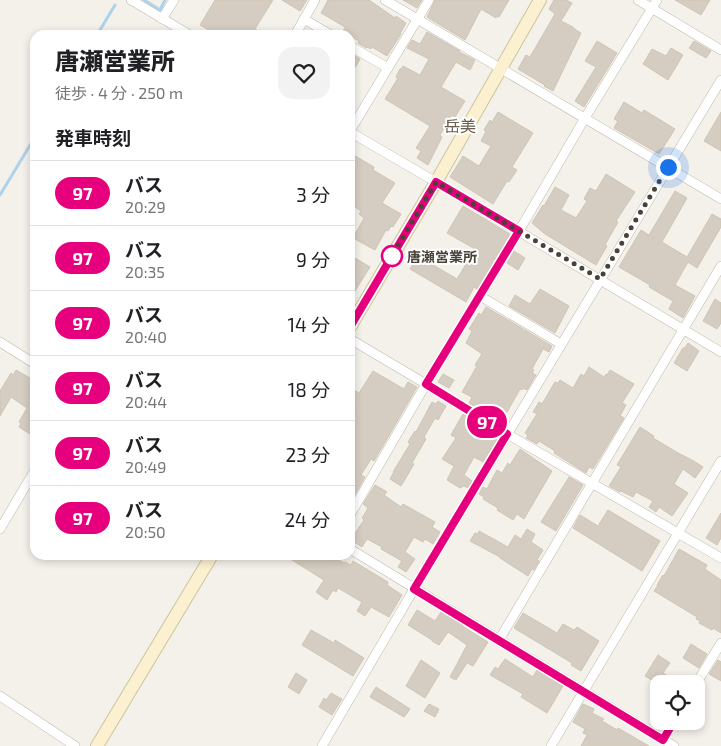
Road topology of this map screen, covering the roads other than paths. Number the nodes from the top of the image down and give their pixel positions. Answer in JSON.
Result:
{"nodes":[{"id":1,"x":131,"y":0,"type":"edge"},
{"id":2,"x":174,"y":0,"type":"edge"},
{"id":3,"x":315,"y":0,"type":"edge"},
{"id":4,"x":386,"y":0,"type":"edge"},
{"id":5,"x":429,"y":0,"type":"edge"},
{"id":6,"x":540,"y":0,"type":"edge"},
{"id":7,"x":638,"y":0,"type":"edge"},
{"id":8,"x":657,"y":0,"type":"edge"},
{"id":9,"x":652,"y":8,"type":"junction"},
{"id":10,"x":162,"y":19,"type":"junction"},
{"id":11,"x":304,"y":19,"type":"junction"},
{"id":12,"x":418,"y":19,"type":"junction"},
{"id":13,"x":181,"y":30,"type":"edge"},
{"id":14,"x":298,"y":30,"type":"edge"},
{"id":15,"x":323,"y":30,"type":"edge"},
{"id":16,"x":355,"y":49,"type":"edge"},
{"id":17,"x":721,"y":50,"type":"edge"},
{"id":18,"x":388,"y":68,"type":"junction"},
{"id":19,"x":501,"y":68,"type":"junction"},
{"id":20,"x":721,"y":80,"type":"edge"},
{"id":21,"x":585,"y":118,"type":"junction"},
{"id":22,"x":355,"y":123,"type":"edge"},
{"id":23,"x":355,"y":134,"type":"edge"},
{"id":24,"x":668,"y":167,"type":"junction"},
{"id":25,"x":436,"y":182,"type":"junction"},
{"id":26,"x":721,"y":199,"type":"edge"},
{"id":27,"x":519,"y":231,"type":"junction"},
{"id":28,"x":721,"y":266,"type":"edge"},
{"id":29,"x":600,"y":279,"type":"junction"},
{"id":30,"x":480,"y":296,"type":"junction"},
{"id":31,"x":355,"y":319,"type":"edge"},
{"id":32,"x":684,"y":329,"type":"junction"},
{"id":33,"x":0,"y":342,"type":"edge"},
{"id":34,"x":355,"y":342,"type":"edge"},
{"id":35,"x":561,"y":344,"type":"junction"},
{"id":36,"x":721,"y":352,"type":"edge"},
{"id":37,"x":30,"y":361,"type":"edge"},
{"id":38,"x":426,"y":384,"type":"junction"},
{"id":39,"x":507,"y":434,"type":"junction"},
{"id":40,"x":721,"y":460,"type":"edge"},
{"id":41,"x":30,"y":478,"type":"edge"},
{"id":42,"x":593,"y":483,"type":"junction"},
{"id":43,"x":355,"y":506,"type":"edge"},
{"id":44,"x":0,"y":529,"type":"edge"},
{"id":45,"x":678,"y":533,"type":"junction"},
{"id":46,"x":355,"y":553,"type":"edge"},
{"id":47,"x":721,"y":558,"type":"edge"},
{"id":48,"x":209,"y":560,"type":"edge"},
{"id":49,"x":414,"y":589,"type":"junction"},
{"id":50,"x":499,"y":640,"type":"junction"},
{"id":51,"x":721,"y":643,"type":"edge"},
{"id":52,"x":701,"y":675,"type":"edge"},
{"id":53,"x":583,"y":692,"type":"junction"},
{"id":54,"x":0,"y":696,"type":"edge"},
{"id":55,"x":669,"y":730,"type":"edge"},
{"id":56,"x":663,"y":740,"type":"junction"},
{"id":57,"x":76,"y":746,"type":"edge"},
{"id":58,"x":97,"y":746,"type":"edge"},
{"id":59,"x":322,"y":746,"type":"edge"},
{"id":60,"x":551,"y":746,"type":"edge"},
{"id":61,"x":674,"y":746,"type":"edge"}],
"edges":[{"from":1,"to":10,"type":"street"},
{"from":2,"to":10,"type":"street"},
{"from":3,"to":11,"type":"street"},
{"from":4,"to":12,"type":"street"},
{"from":5,"to":12,"type":"street"},
{"from":6,"to":19,"type":"street"},
{"from":7,"to":9,"type":"street"},
{"from":8,"to":9,"type":"street"},
{"from":9,"to":17,"type":"street"},
{"from":9,"to":21,"type":"street"},
{"from":10,"to":13,"type":"street"},
{"from":11,"to":14,"type":"street"},
{"from":11,"to":15,"type":"street"},
{"from":12,"to":18,"type":"street"},
{"from":12,"to":19,"type":"street"},
{"from":16,"to":18,"type":"street"},
{"from":18,"to":22,"type":"street"},
{"from":19,"to":21,"type":"street"},
{"from":19,"to":25,"type":"street"},
{"from":20,"to":24,"type":"street"},
{"from":21,"to":24,"type":"street"},
{"from":21,"to":27,"type":"street"},
{"from":23,"to":25,"type":"street"},
{"from":24,"to":26,"type":"street"},
{"from":24,"to":29,"type":"street"},
{"from":25,"to":27,"type":"street"},
{"from":25,"to":31,"type":"street"},
{"from":27,"to":29,"type":"street"},
{"from":27,"to":30,"type":"street"},
{"from":28,"to":32,"type":"street"},
{"from":29,"to":32,"type":"street"},
{"from":29,"to":35,"type":"street"},
{"from":30,"to":35,"type":"street"},
{"from":30,"to":38,"type":"street"},
{"from":32,"to":36,"type":"street"},
{"from":32,"to":42,"type":"street"},
{"from":33,"to":37,"type":"street"},
{"from":34,"to":38,"type":"street"},
{"from":35,"to":39,"type":"street"},
{"from":38,"to":39,"type":"street"},
{"from":38,"to":43,"type":"street"},
{"from":39,"to":42,"type":"street"},
{"from":39,"to":49,"type":"street"},
{"from":40,"to":45,"type":"street"},
{"from":41,"to":44,"type":"street"},
{"from":42,"to":45,"type":"street"},
{"from":42,"to":50,"type":"street"},
{"from":45,"to":47,"type":"street"},
{"from":45,"to":53,"type":"street"},
{"from":46,"to":49,"type":"street"},
{"from":48,"to":58,"type":"street"},
{"from":49,"to":50,"type":"street"},
{"from":49,"to":59,"type":"street"},
{"from":50,"to":53,"type":"street"},
{"from":51,"to":52,"type":"street"},
{"from":53,"to":56,"type":"street"},
{"from":53,"to":60,"type":"street"},
{"from":54,"to":57,"type":"street"},
{"from":55,"to":56,"type":"street"},
{"from":56,"to":61,"type":"street"}]}
